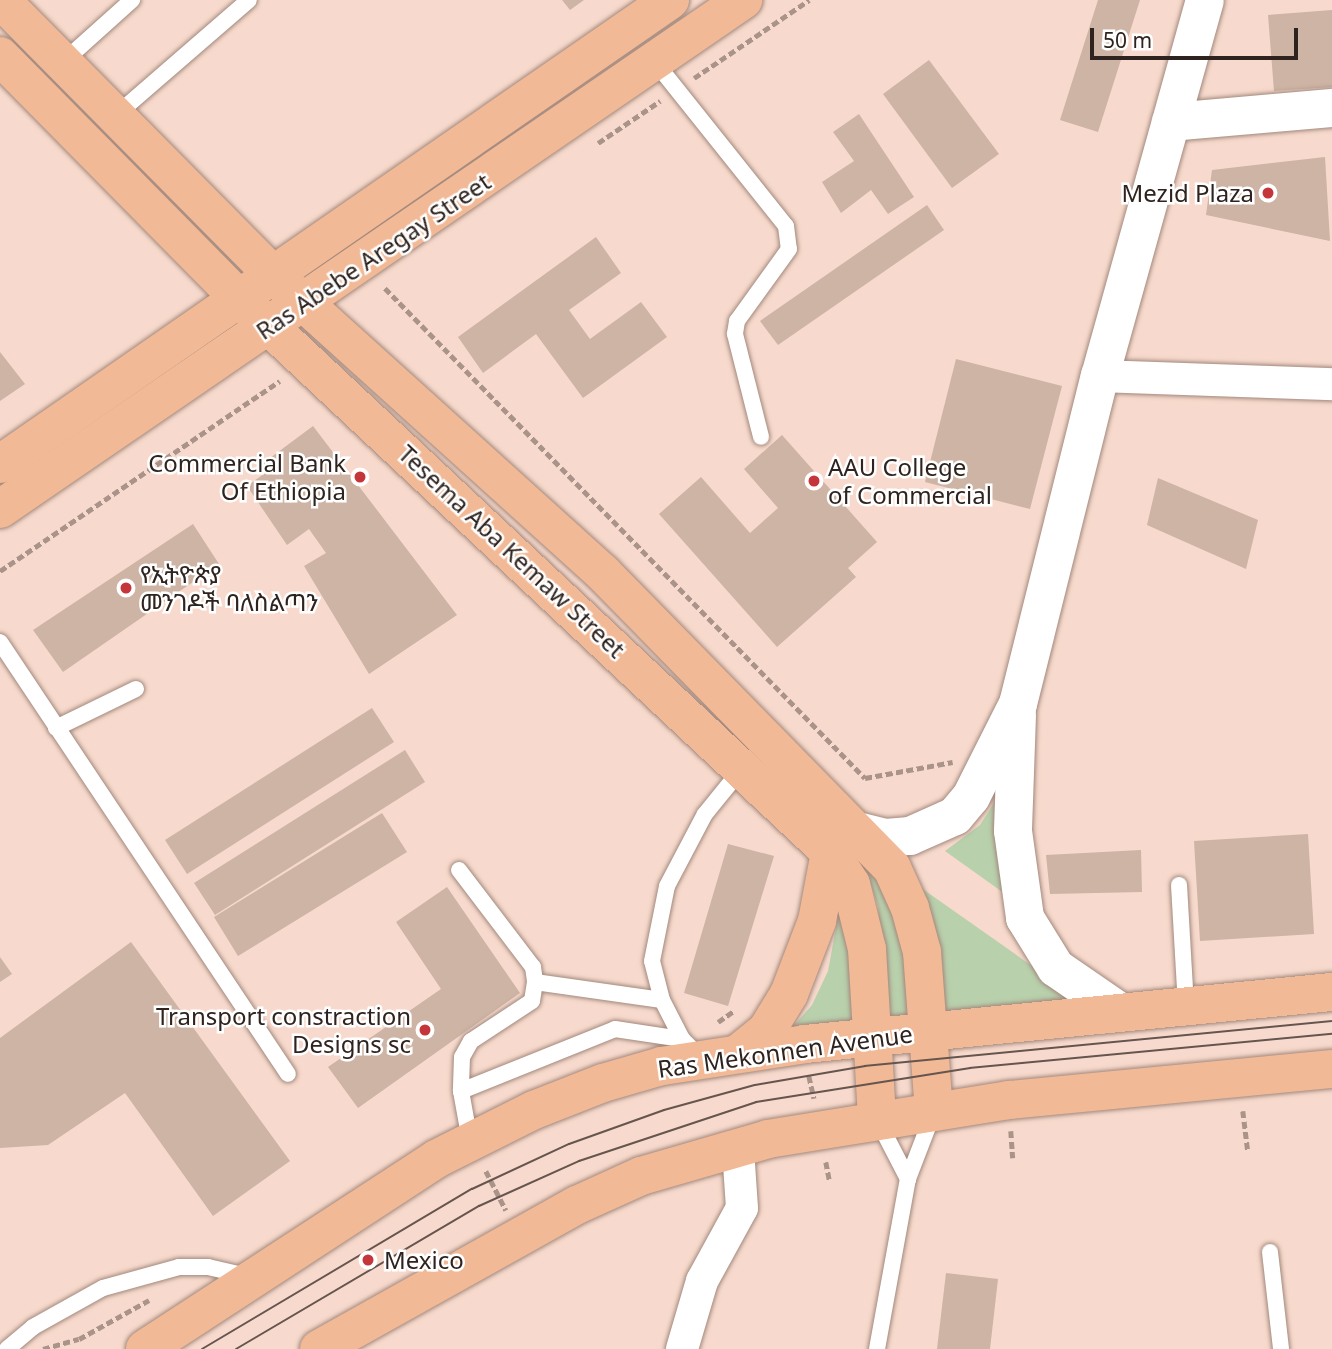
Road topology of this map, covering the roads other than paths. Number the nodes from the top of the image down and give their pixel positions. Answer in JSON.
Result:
{"nodes":[{"id":1,"x":1,"y":0,"type":"edge"},
{"id":2,"x":132,"y":0,"type":"edge"},
{"id":3,"x":249,"y":0,"type":"edge"},
{"id":4,"x":670,"y":0,"type":"edge"},
{"id":5,"x":743,"y":0,"type":"edge"},
{"id":6,"x":1205,"y":0,"type":"edge"},
{"id":7,"x":114,"y":6,"type":"edge"},
{"id":8,"x":0,"y":56,"type":"edge"},
{"id":9,"x":63,"y":62,"type":"junction"},
{"id":10,"x":666,"y":76,"type":"junction"},
{"id":11,"x":1332,"y":108,"type":"edge"},
{"id":12,"x":115,"y":116,"type":"junction"},
{"id":13,"x":1171,"y":122,"type":"junction"},
{"id":14,"x":272,"y":274,"type":"junction"},
{"id":15,"x":241,"y":300,"type":"junction"},
{"id":16,"x":304,"y":300,"type":"junction"},
{"id":17,"x":272,"y":326,"type":"junction"},
{"id":18,"x":1100,"y":376,"type":"junction"},
{"id":19,"x":1332,"y":384,"type":"edge"},
{"id":20,"x":761,"y":437,"type":"dead end"},
{"id":21,"x":0,"y":464,"type":"edge"},
{"id":22,"x":0,"y":509,"type":"edge"},
{"id":23,"x":0,"y":642,"type":"edge"},
{"id":24,"x":136,"y":689,"type":"dead end"},
{"id":25,"x":1018,"y":704,"type":"junction"},
{"id":26,"x":56,"y":728,"type":"junction"},
{"id":27,"x":740,"y":771,"type":"junction"},
{"id":28,"x":843,"y":841,"type":"junction"},
{"id":29,"x":459,"y":870,"type":"dead end"},
{"id":30,"x":1179,"y":885,"type":"dead end"},
{"id":31,"x":535,"y":982,"type":"junction"},
{"id":32,"x":1332,"y":992,"type":"edge"},
{"id":33,"x":662,"y":1000,"type":"junction"},
{"id":34,"x":1186,"y":1007,"type":"junction"},
{"id":35,"x":1120,"y":1012,"type":"junction"},
{"id":36,"x":928,"y":1030,"type":"junction"},
{"id":37,"x":871,"y":1036,"type":"junction"},
{"id":38,"x":692,"y":1049,"type":"junction"},
{"id":39,"x":740,"y":1053,"type":"junction"},
{"id":40,"x":1332,"y":1069,"type":"edge"},
{"id":41,"x":288,"y":1074,"type":"dead end"},
{"id":42,"x":461,"y":1091,"type":"junction"},
{"id":43,"x":934,"y":1112,"type":"junction"},
{"id":44,"x":877,"y":1119,"type":"junction"},
{"id":45,"x":470,"y":1142,"type":"junction"},
{"id":46,"x":738,"y":1150,"type":"junction"},
{"id":47,"x":908,"y":1179,"type":"junction"},
{"id":48,"x":1270,"y":1252,"type":"dead end"},
{"id":49,"x":253,"y":1277,"type":"junction"},
{"id":50,"x":169,"y":1310,"type":"junction"},
{"id":51,"x":7,"y":1349,"type":"edge"},
{"id":52,"x":115,"y":1349,"type":"edge"},
{"id":53,"x":145,"y":1349,"type":"edge"},
{"id":54,"x":319,"y":1349,"type":"edge"},
{"id":55,"x":682,"y":1349,"type":"edge"},
{"id":56,"x":877,"y":1349,"type":"edge"},
{"id":57,"x":1281,"y":1349,"type":"edge"}],
"edges":[{"from":1,"to":9,"type":"main road","name":"Tesema Aba Kemaw Street"},
{"from":2,"to":7,"type":"lane"},
{"from":3,"to":12,"type":"lane"},
{"from":4,"to":14,"type":"main road","name":"Ras Abebe Aregay Street"},
{"from":5,"to":10,"type":"main road","name":"Ras Abebe Aregay Street"},
{"from":6,"to":13,"type":"street"},
{"from":7,"to":9,"type":"lane"},
{"from":8,"to":15,"type":"main road","name":"Tesema Aba Kemaw Street"},
{"from":9,"to":12,"type":"main road","name":"Tesema Aba Kemaw Street"},
{"from":10,"to":16,"type":"main road","name":"Ras Abebe Aregay Street"},
{"from":10,"to":20,"type":"lane"},
{"from":11,"to":13,"type":"street"},
{"from":12,"to":14,"type":"main road","name":"Tesema Aba Kemaw Street"},
{"from":13,"to":18,"type":"street"},
{"from":14,"to":15,"type":"main road","name":"Ras Abebe Aregay Street"},
{"from":14,"to":16,"type":"main road","name":"Tesema Aba Kemaw Street"},
{"from":15,"to":17,"type":"main road","name":"Tesema Aba Kemaw Street"},
{"from":15,"to":21,"type":"main road","name":"Ras Abebe Aregay Street"},
{"from":16,"to":17,"type":"main road","name":"Ras Abebe Aregay Street"},
{"from":16,"to":28,"type":"main road","name":"Tesema Aba Kemaw Street"},
{"from":17,"to":22,"type":"main road","name":"Ras Abebe Aregay Street"},
{"from":17,"to":27,"type":"main road","name":"Tesema Aba Kemaw Street"},
{"from":18,"to":19,"type":"street"},
{"from":18,"to":25,"type":"street"},
{"from":23,"to":26,"type":"lane"},
{"from":24,"to":26,"type":"lane"},
{"from":25,"to":28,"type":"street"},
{"from":25,"to":35,"type":"street"},
{"from":26,"to":41,"type":"lane"},
{"from":27,"to":28,"type":"main road","name":"Tesema Aba Kemaw Street"},
{"from":27,"to":33,"type":"lane"},
{"from":28,"to":36,"type":"main road"},
{"from":28,"to":37,"type":"main road","name":"Tesema Aba Kemaw Street"},
{"from":28,"to":39,"type":"main road"},
{"from":29,"to":31,"type":"lane"},
{"from":30,"to":34,"type":"lane"},
{"from":31,"to":33,"type":"lane"},
{"from":31,"to":42,"type":"lane"},
{"from":32,"to":34,"type":"main road","name":"Ras Mekonnen Avenue"},
{"from":33,"to":38,"type":"lane"},
{"from":34,"to":35,"type":"main road","name":"Ras Mekonnen Avenue"},
{"from":35,"to":36,"type":"main road","name":"Ras Mekonnen Avenue"},
{"from":36,"to":37,"type":"main road","name":"Ras Mekonnen Avenue"},
{"from":36,"to":43,"type":"main road"},
{"from":37,"to":39,"type":"main road","name":"Ras Mekonnen Avenue"},
{"from":37,"to":44,"type":"main road","name":"Tesema Aba Kemaw Street"},
{"from":38,"to":39,"type":"main road","name":"Ras Mekonnen Avenue"},
{"from":38,"to":42,"type":"lane"},
{"from":38,"to":45,"type":"main road","name":"Ras Mekonnen Avenue"},
{"from":40,"to":43,"type":"main road"},
{"from":42,"to":45,"type":"lane"},
{"from":43,"to":44,"type":"main road"},
{"from":43,"to":47,"type":"lane"},
{"from":44,"to":46,"type":"main road"},
{"from":44,"to":47,"type":"lane"},
{"from":45,"to":49,"type":"main road","name":"Ras Mekonnen Avenue"},
{"from":46,"to":54,"type":"main road"},
{"from":46,"to":55,"type":"street"},
{"from":47,"to":56,"type":"lane"},
{"from":48,"to":57,"type":"lane"},
{"from":49,"to":50,"type":"main road","name":"Ras Mekonnen Avenue"},
{"from":49,"to":51,"type":"lane"},
{"from":50,"to":52,"type":"main road","name":"Ras Mekonnen Avenue"},
{"from":50,"to":53,"type":"main road","name":"Ras Mekonnen Avenue"}]}
